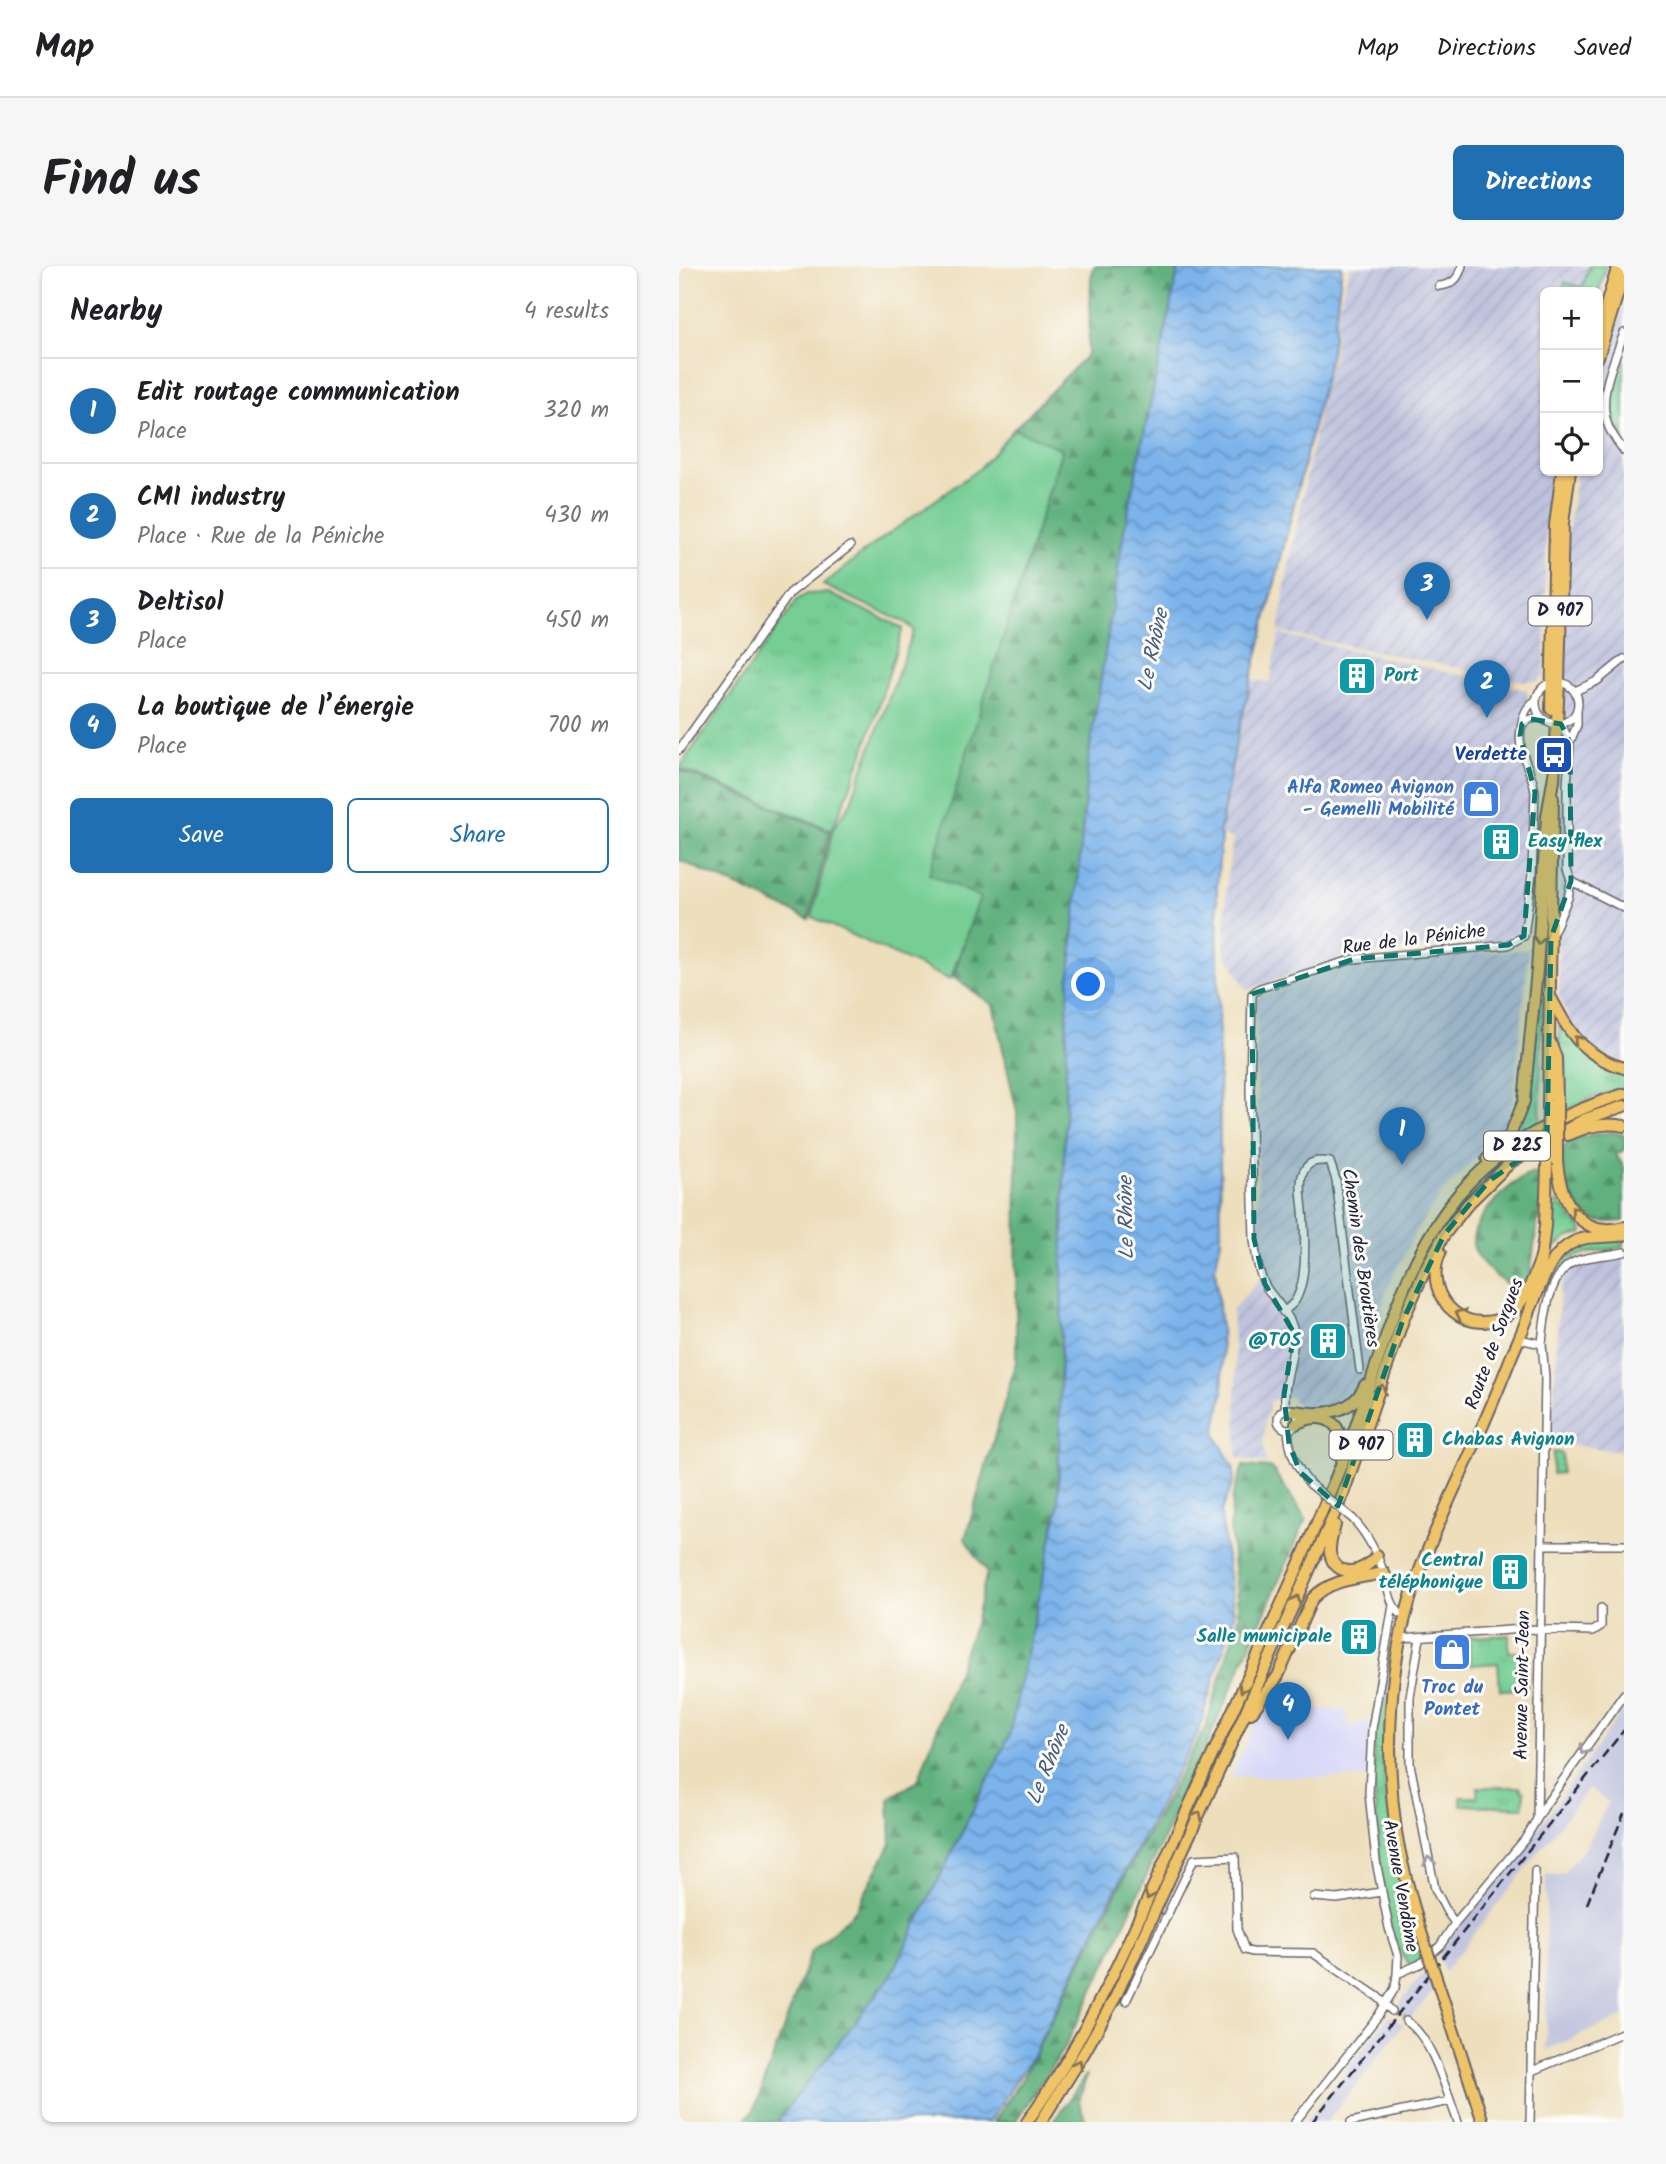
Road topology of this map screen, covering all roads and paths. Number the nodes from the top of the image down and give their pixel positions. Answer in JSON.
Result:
{"nodes":[{"id":1,"x":1462,"y":266,"type":"edge"},
{"id":2,"x":1618,"y":266,"type":"edge"},
{"id":3,"x":1624,"y":274,"type":"edge"},
{"id":4,"x":1439,"y":286,"type":"dead end"},
{"id":5,"x":1603,"y":315,"type":"edge"},
{"id":6,"x":1624,"y":333,"type":"edge"},
{"id":7,"x":1600,"y":350,"type":"edge"},
{"id":8,"x":1624,"y":451,"type":"edge"},
{"id":9,"x":1561,"y":476,"type":"edge"},
{"id":10,"x":1569,"y":476,"type":"edge"},
{"id":11,"x":850,"y":546,"type":"dead end"},
{"id":12,"x":1624,"y":659,"type":"edge"},
{"id":13,"x":1555,"y":682,"type":"junction"},
{"id":14,"x":1575,"y":691,"type":"junction"},
{"id":15,"x":1537,"y":700,"type":"junction"},
{"id":16,"x":1577,"y":712,"type":"junction"},
{"id":17,"x":1541,"y":717,"type":"junction"},
{"id":18,"x":1522,"y":724,"type":"junction"},
{"id":19,"x":1557,"y":724,"type":"junction"},
{"id":20,"x":1570,"y":742,"type":"junction"},
{"id":21,"x":679,"y":750,"type":"edge"},
{"id":22,"x":1554,"y":775,"type":"junction"},
{"id":23,"x":1571,"y":881,"type":"junction"},
{"id":24,"x":1624,"y":908,"type":"edge"},
{"id":25,"x":1551,"y":938,"type":"junction"},
{"id":26,"x":1549,"y":994,"type":"junction"},
{"id":27,"x":1624,"y":1068,"type":"edge"},
{"id":28,"x":1624,"y":1094,"type":"edge"},
{"id":29,"x":1624,"y":1106,"type":"edge"},
{"id":30,"x":1624,"y":1126,"type":"edge"},
{"id":31,"x":1515,"y":1160,"type":"junction"},
{"id":32,"x":1552,"y":1163,"type":"junction"},
{"id":33,"x":1624,"y":1227,"type":"edge"},
{"id":34,"x":1434,"y":1230,"type":"junction"},
{"id":35,"x":1624,"y":1235,"type":"edge"},
{"id":36,"x":1624,"y":1252,"type":"edge"},
{"id":37,"x":1541,"y":1258,"type":"junction"},
{"id":38,"x":1531,"y":1308,"type":"junction"},
{"id":39,"x":1283,"y":1312,"type":"junction"},
{"id":40,"x":1394,"y":1312,"type":"junction"},
{"id":41,"x":1519,"y":1339,"type":"junction"},
{"id":42,"x":1542,"y":1344,"type":"junction"},
{"id":43,"x":1360,"y":1370,"type":"dead end"},
{"id":44,"x":1290,"y":1410,"type":"junction"},
{"id":45,"x":1292,"y":1426,"type":"junction"},
{"id":46,"x":1342,"y":1497,"type":"junction"},
{"id":47,"x":1542,"y":1545,"type":"junction"},
{"id":48,"x":1624,"y":1545,"type":"edge"},
{"id":49,"x":1377,"y":1555,"type":"junction"},
{"id":50,"x":1298,"y":1567,"type":"junction"},
{"id":51,"x":1384,"y":1573,"type":"junction"},
{"id":52,"x":1398,"y":1586,"type":"junction"},
{"id":53,"x":1414,"y":1586,"type":"junction"},
{"id":54,"x":1391,"y":1601,"type":"junction"},
{"id":55,"x":1601,"y":1608,"type":"dead end"},
{"id":56,"x":1406,"y":1616,"type":"junction"},
{"id":57,"x":1540,"y":1629,"type":"junction"},
{"id":58,"x":1401,"y":1638,"type":"junction"},
{"id":59,"x":1420,"y":1638,"type":"junction"},
{"id":60,"x":1624,"y":1694,"type":"edge"},
{"id":61,"x":1228,"y":1751,"type":"junction"},
{"id":62,"x":1537,"y":1818,"type":"junction"},
{"id":63,"x":1535,"y":1871,"type":"dead end"},
{"id":64,"x":1381,"y":1892,"type":"junction"},
{"id":65,"x":1314,"y":1898,"type":"dead end"},
{"id":66,"x":1455,"y":1923,"type":"junction"},
{"id":67,"x":1397,"y":1974,"type":"junction"},
{"id":68,"x":1126,"y":2001,"type":"dead end"},
{"id":69,"x":1385,"y":2004,"type":"junction"},
{"id":70,"x":1392,"y":2011,"type":"tunnel mouth"},
{"id":71,"x":1406,"y":2021,"type":"tunnel mouth"},
{"id":72,"x":1624,"y":2032,"type":"edge"},
{"id":73,"x":1532,"y":2071,"type":"junction"},
{"id":74,"x":1450,"y":2101,"type":"junction"},
{"id":75,"x":1027,"y":2122,"type":"edge"},
{"id":76,"x":1041,"y":2122,"type":"edge"},
{"id":77,"x":1294,"y":2122,"type":"edge"},
{"id":78,"x":1351,"y":2122,"type":"edge"},
{"id":79,"x":1458,"y":2122,"type":"edge"},
{"id":80,"x":1483,"y":2122,"type":"edge"},
{"id":81,"x":1530,"y":2122,"type":"edge"}],
"edges":[{"from":1,"to":4,"type":"street"},
{"from":2,"to":5,"type":"main road"},
{"from":3,"to":7,"type":"main road"},
{"from":6,"to":8,"type":"street"},
{"from":9,"to":13,"type":"main road","number":"D 907"},
{"from":10,"to":13,"type":"main road","number":"D 907"},
{"from":11,"to":21,"type":"street"},
{"from":12,"to":14,"type":"street"},
{"from":13,"to":14,"type":"street"},
{"from":13,"to":15,"type":"street"},
{"from":13,"to":19,"type":"main road","number":"D 907"},
{"from":14,"to":16,"type":"street"},
{"from":15,"to":17,"type":"street"},
{"from":15,"to":18,"type":"street"},
{"from":16,"to":19,"type":"street"},
{"from":16,"to":20,"type":"street"},
{"from":17,"to":18,"type":"street"},
{"from":17,"to":19,"type":"street"},
{"from":18,"to":39,"type":"street","name":"Rue de la Péniche"},
{"from":19,"to":20,"type":"street"},
{"from":19,"to":22,"type":"main road","number":"D 907"},
{"from":20,"to":23,"type":"street"},
{"from":22,"to":25,"type":"main road","number":"D 907"},
{"from":22,"to":34,"type":"main road","number":"D 907","one_way":true},
{"from":23,"to":24,"type":"street"},
{"from":23,"to":25,"type":"street"},
{"from":25,"to":26,"type":"main road","number":"D 907"},
{"from":27,"to":26,"type":"main road","one_way":true},
{"from":26,"to":32,"type":"main road","number":"D 907","bridge":true},
{"from":28,"to":34,"type":"main road","number":"D 225"},
{"from":29,"to":31,"type":"main road","number":"D 225"},
{"from":30,"to":31,"type":"main road","number":"D 907"},
{"from":37,"to":31,"type":"main road","number":"D 907","one_way":true},
{"from":46,"to":31,"type":"main road","number":"D 907","one_way":true},
{"from":33,"to":32,"type":"main road","number":"D 907","one_way":true},
{"from":32,"to":37,"type":"main road","name":"Route de Sorgues","number":"D 907"},
{"from":34,"to":40,"type":"main road","number":"D 907"},
{"from":35,"to":38,"type":"main road"},
{"from":36,"to":42,"type":"street","name":"Avenue Saint-Jean"},
{"from":37,"to":38,"type":"main road","name":"Route de Sorgues","number":"D 907"},
{"from":38,"to":41,"type":"main road","name":"Route de Sorgues"},
{"from":39,"to":43,"type":"street","name":"Chemin des Broutières"},
{"from":39,"to":44,"type":"street"},
{"from":40,"to":44,"type":"main road"},
{"from":40,"to":50,"type":"main road","number":"D 907"},
{"from":41,"to":42,"type":"street"},
{"from":41,"to":53,"type":"main road","name":"Route de Sorgues"},
{"from":42,"to":47,"type":"street","name":"Avenue Saint-Jean"},
{"from":44,"to":45,"type":"street"},
{"from":44,"to":45,"type":"street"},
{"from":45,"to":49,"type":"street","bridge":true},
{"from":45,"to":50,"type":"main road"},
{"from":46,"to":49,"type":"main road"},
{"from":61,"to":46,"type":"main road","number":"D 907","one_way":true},
{"from":47,"to":48,"type":"street"},
{"from":47,"to":57,"type":"street","name":"Avenue Saint-Jean"},
{"from":49,"to":51,"type":"street"},
{"from":50,"to":75,"type":"main road","number":"D 907","one_way":true},
{"from":51,"to":52,"type":"street"},
{"from":51,"to":54,"type":"street"},
{"from":51,"to":61,"type":"main road"},
{"from":52,"to":53,"type":"street"},
{"from":52,"to":54,"type":"street"},
{"from":53,"to":56,"type":"main road","name":"Route de Sorgues"},
{"from":54,"to":56,"type":"street"},
{"from":54,"to":64,"type":"street","name":"Avenue Vendôme"},
{"from":55,"to":57,"type":"street"},
{"from":56,"to":58,"type":"main road","name":"Route de Sorgues"},
{"from":57,"to":59,"type":"street"},
{"from":57,"to":62,"type":"street","name":"Avenue Saint-Jean"},
{"from":58,"to":59,"type":"street"},
{"from":58,"to":80,"type":"main road","name":"Route de Sorgues","bridge":true},
{"from":66,"to":59,"type":"street","one_way":true},
{"from":60,"to":62,"type":"street","one_way":true},
{"from":76,"to":61,"type":"main road","number":"D 907","one_way":true},
{"from":62,"to":66,"type":"street"},
{"from":63,"to":73,"type":"street"},
{"from":64,"to":65,"type":"street"},
{"from":64,"to":67,"type":"street","name":"Avenue Vendôme"},
{"from":66,"to":67,"type":"street"},
{"from":67,"to":69,"type":"street","name":"Avenue Vendôme"},
{"from":68,"to":69,"type":"street"},
{"from":69,"to":70,"type":"street"},
{"from":69,"to":77,"type":"street","name":"Avenue Vendôme"},
{"from":71,"to":74,"type":"street"},
{"from":72,"to":73,"type":"street"},
{"from":73,"to":81,"type":"street"},
{"from":74,"to":78,"type":"street"},
{"from":74,"to":79,"type":"street"}]}
